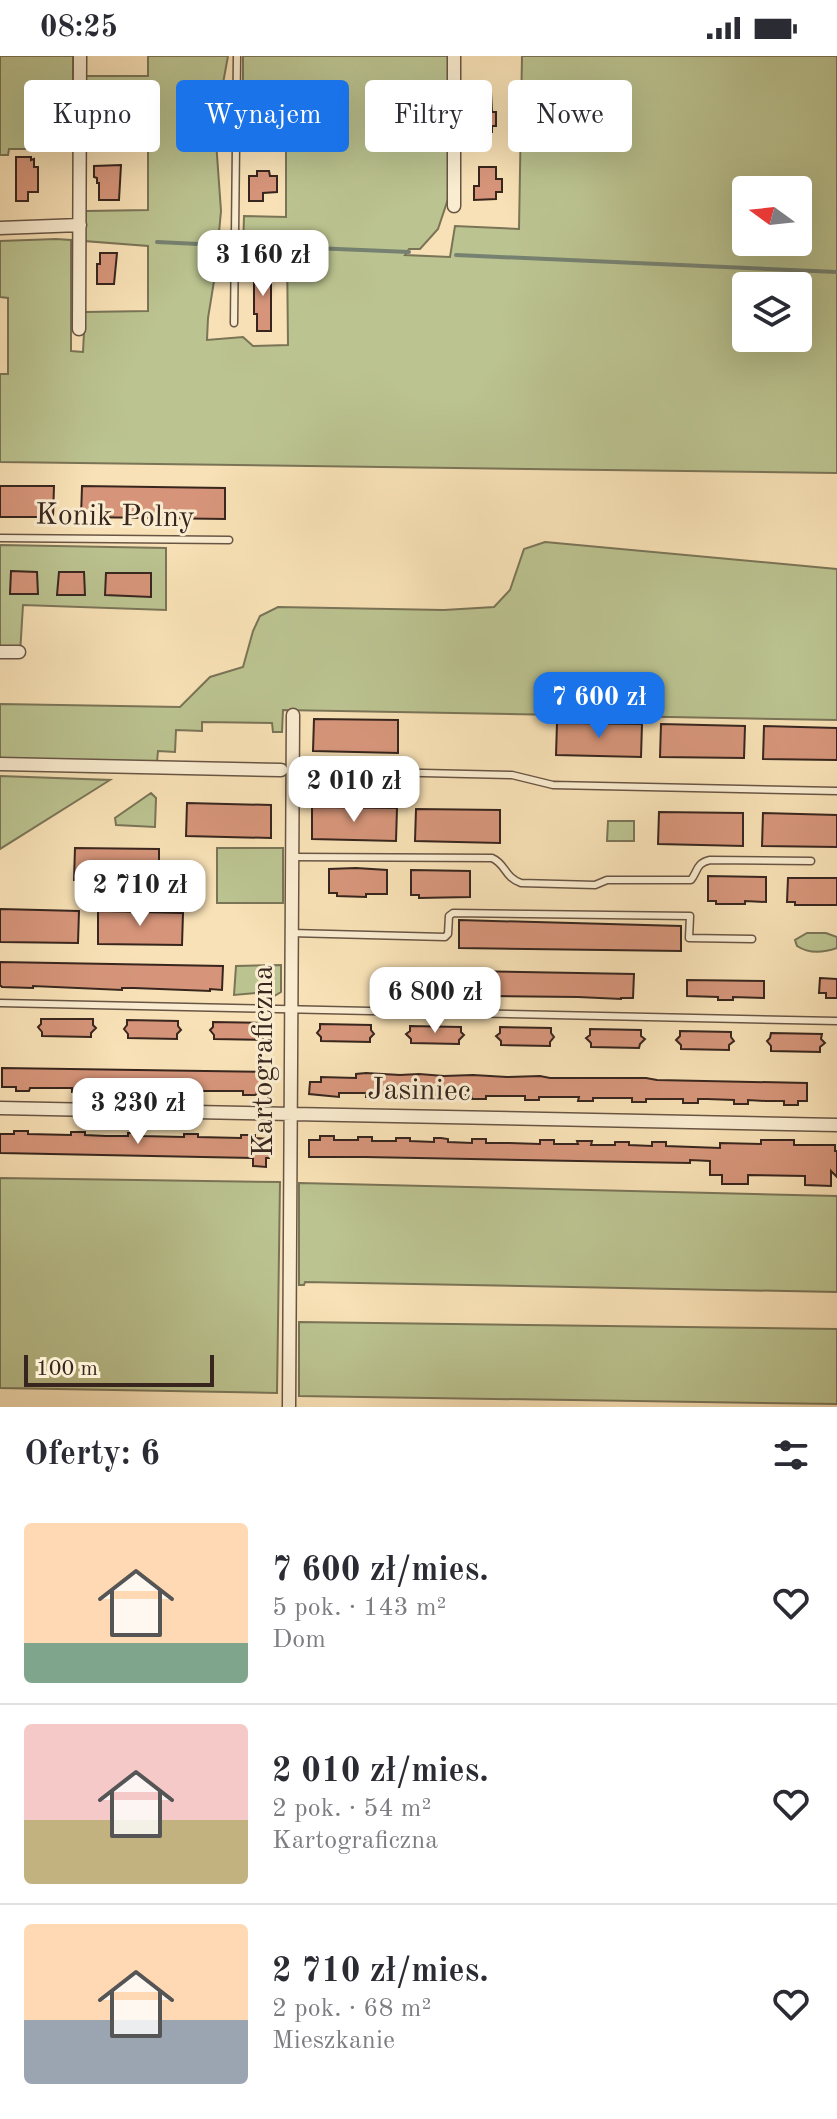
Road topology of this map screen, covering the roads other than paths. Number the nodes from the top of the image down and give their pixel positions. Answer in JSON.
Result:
{"nodes":[{"id":1,"x":80,"y":56,"type":"edge"},
{"id":2,"x":237,"y":56,"type":"edge"},
{"id":3,"x":454,"y":56,"type":"edge"},
{"id":4,"x":454,"y":206,"type":"dead end"},
{"id":5,"x":80,"y":225,"type":"junction"},
{"id":6,"x":0,"y":228,"type":"edge"},
{"id":7,"x":234,"y":323,"type":"dead end"},
{"id":8,"x":79,"y":329,"type":"dead end"},
{"id":9,"x":0,"y":538,"type":"edge"},
{"id":10,"x":229,"y":540,"type":"dead end"},
{"id":11,"x":0,"y":652,"type":"edge"},
{"id":12,"x":19,"y":652,"type":"dead end"},
{"id":13,"x":293,"y":715,"type":"dead end"},
{"id":14,"x":0,"y":764,"type":"edge"},
{"id":15,"x":287,"y":770,"type":"junction"},
{"id":16,"x":837,"y":791,"type":"edge"},
{"id":17,"x":292,"y":857,"type":"junction"},
{"id":18,"x":811,"y":861,"type":"dead end"},
{"id":19,"x":291,"y":933,"type":"junction"},
{"id":20,"x":752,"y":939,"type":"dead end"},
{"id":21,"x":0,"y":1003,"type":"edge"},
{"id":22,"x":291,"y":1008,"type":"junction"},
{"id":23,"x":837,"y":1021,"type":"edge"},
{"id":24,"x":0,"y":1108,"type":"edge"},
{"id":25,"x":290,"y":1115,"type":"junction"},
{"id":26,"x":837,"y":1125,"type":"edge"},
{"id":27,"x":289,"y":1407,"type":"edge"}],
"edges":[{"from":1,"to":5,"type":"street"},
{"from":2,"to":7,"type":"lane"},
{"from":3,"to":4,"type":"street"},
{"from":5,"to":6,"type":"street"},
{"from":5,"to":8,"type":"street"},
{"from":9,"to":10,"type":"lane","name":"Konik Polny"},
{"from":11,"to":12,"type":"street"},
{"from":13,"to":15,"type":"street","name":"Kartograficzna"},
{"from":14,"to":15,"type":"street"},
{"from":15,"to":16,"type":"lane"},
{"from":15,"to":17,"type":"street","name":"Kartograficzna"},
{"from":17,"to":18,"type":"lane"},
{"from":17,"to":19,"type":"street","name":"Kartograficzna"},
{"from":19,"to":20,"type":"lane"},
{"from":19,"to":22,"type":"street","name":"Kartograficzna"},
{"from":21,"to":22,"type":"lane"},
{"from":22,"to":23,"type":"lane"},
{"from":22,"to":25,"type":"street","name":"Kartograficzna"},
{"from":24,"to":25,"type":"street","name":"Jasiniec"},
{"from":25,"to":26,"type":"street","name":"Jasiniec"},
{"from":25,"to":27,"type":"street","name":"Kartograficzna"}]}
